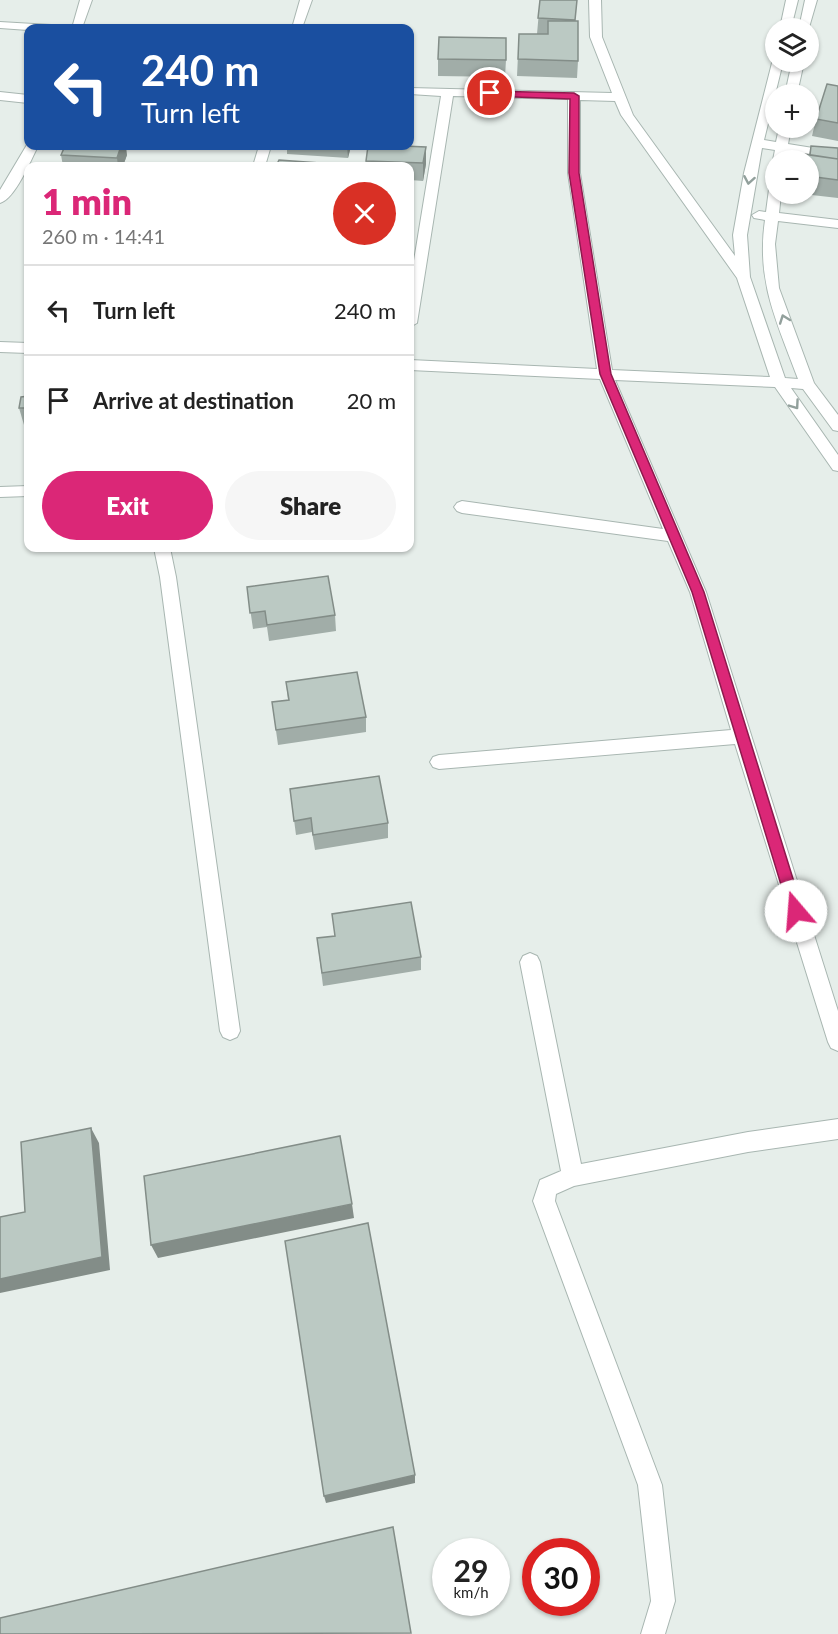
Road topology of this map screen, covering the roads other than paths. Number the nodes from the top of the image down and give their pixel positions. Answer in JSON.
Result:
{"nodes":[{"id":1,"x":86,"y":0,"type":"edge"},
{"id":2,"x":306,"y":0,"type":"edge"},
{"id":3,"x":595,"y":0,"type":"edge"},
{"id":4,"x":792,"y":0,"type":"edge"},
{"id":5,"x":811,"y":0,"type":"edge"},
{"id":6,"x":788,"y":18,"type":"edge"},
{"id":7,"x":807,"y":18,"type":"edge"},
{"id":8,"x":78,"y":24,"type":"edge"},
{"id":9,"x":298,"y":24,"type":"edge"},
{"id":10,"x":0,"y":25,"type":"edge"},
{"id":11,"x":24,"y":26,"type":"edge"},
{"id":12,"x":775,"y":72,"type":"edge"},
{"id":13,"x":414,"y":91,"type":"edge"},
{"id":14,"x":448,"y":92,"type":"junction"},
{"id":15,"x":0,"y":96,"type":"edge"},
{"id":16,"x":574,"y":96,"type":"junction"},
{"id":17,"x":619,"y":97,"type":"junction"},
{"id":18,"x":24,"y":99,"type":"edge"},
{"id":19,"x":757,"y":143,"type":"junction"},
{"id":20,"x":29,"y":150,"type":"edge"},
{"id":21,"x":772,"y":150,"type":"edge"},
{"id":22,"x":819,"y":155,"type":"edge"},
{"id":23,"x":838,"y":156,"type":"edge"},
{"id":24,"x":6,"y":184,"type":"edge"},
{"id":25,"x":24,"y":186,"type":"edge"},
{"id":26,"x":0,"y":199,"type":"edge"},
{"id":27,"x":772,"y":204,"type":"edge"},
{"id":28,"x":744,"y":213,"type":"junction"},
{"id":29,"x":770,"y":216,"type":"junction"},
{"id":30,"x":838,"y":224,"type":"edge"},
{"id":31,"x":743,"y":277,"type":"junction"},
{"id":32,"x":414,"y":299,"type":"edge"},
{"id":33,"x":0,"y":347,"type":"edge"},
{"id":34,"x":24,"y":348,"type":"edge"},
{"id":35,"x":414,"y":365,"type":"edge"},
{"id":36,"x":605,"y":374,"type":"junction"},
{"id":37,"x":779,"y":382,"type":"junction"},
{"id":38,"x":807,"y":384,"type":"junction"},
{"id":39,"x":836,"y":420,"type":"edge"},
{"id":40,"x":838,"y":466,"type":"edge"},
{"id":41,"x":24,"y":491,"type":"edge"},
{"id":42,"x":0,"y":492,"type":"edge"},
{"id":43,"x":462,"y":507,"type":"dead end"},
{"id":44,"x":675,"y":536,"type":"junction"},
{"id":45,"x":163,"y":552,"type":"edge"},
{"id":46,"x":741,"y":736,"type":"junction"},
{"id":47,"x":439,"y":762,"type":"dead end"},
{"id":48,"x":530,"y":962,"type":"dead end"},
{"id":49,"x":231,"y":1031,"type":"dead end"},
{"id":50,"x":838,"y":1042,"type":"edge"},
{"id":51,"x":838,"y":1129,"type":"edge"},
{"id":52,"x":573,"y":1176,"type":"junction"},
{"id":53,"x":652,"y":1634,"type":"edge"}],
"edges":[{"from":1,"to":8,"type":"street"},
{"from":2,"to":9,"type":"street"},
{"from":3,"to":17,"type":"street"},
{"from":4,"to":6,"type":"street"},
{"from":5,"to":7,"type":"street"},
{"from":10,"to":11,"type":"street"},
{"from":12,"to":19,"type":"street"},
{"from":13,"to":14,"type":"street"},
{"from":14,"to":16,"type":"street"},
{"from":14,"to":32,"type":"street"},
{"from":15,"to":18,"type":"street"},
{"from":16,"to":17,"type":"street"},
{"from":16,"to":36,"type":"street"},
{"from":17,"to":31,"type":"street"},
{"from":19,"to":21,"type":"street"},
{"from":19,"to":28,"type":"street","one_way":true},
{"from":20,"to":24,"type":"street"},
{"from":22,"to":23,"type":"street"},
{"from":24,"to":25,"type":"street"},
{"from":24,"to":26,"type":"street"},
{"from":27,"to":29,"type":"street"},
{"from":28,"to":29,"type":"street"},
{"from":28,"to":31,"type":"street"},
{"from":29,"to":30,"type":"street"},
{"from":38,"to":29,"type":"street","one_way":true},
{"from":31,"to":37,"type":"street"},
{"from":33,"to":34,"type":"street"},
{"from":35,"to":36,"type":"street"},
{"from":36,"to":37,"type":"street"},
{"from":36,"to":44,"type":"street"},
{"from":37,"to":38,"type":"street"},
{"from":37,"to":40,"type":"street","one_way":true},
{"from":38,"to":39,"type":"street"},
{"from":41,"to":42,"type":"street"},
{"from":43,"to":44,"type":"street"},
{"from":44,"to":46,"type":"street"},
{"from":45,"to":49,"type":"street"},
{"from":46,"to":47,"type":"street"},
{"from":46,"to":50,"type":"street"},
{"from":48,"to":52,"type":"street"},
{"from":51,"to":52,"type":"street"},
{"from":52,"to":53,"type":"street"}]}
